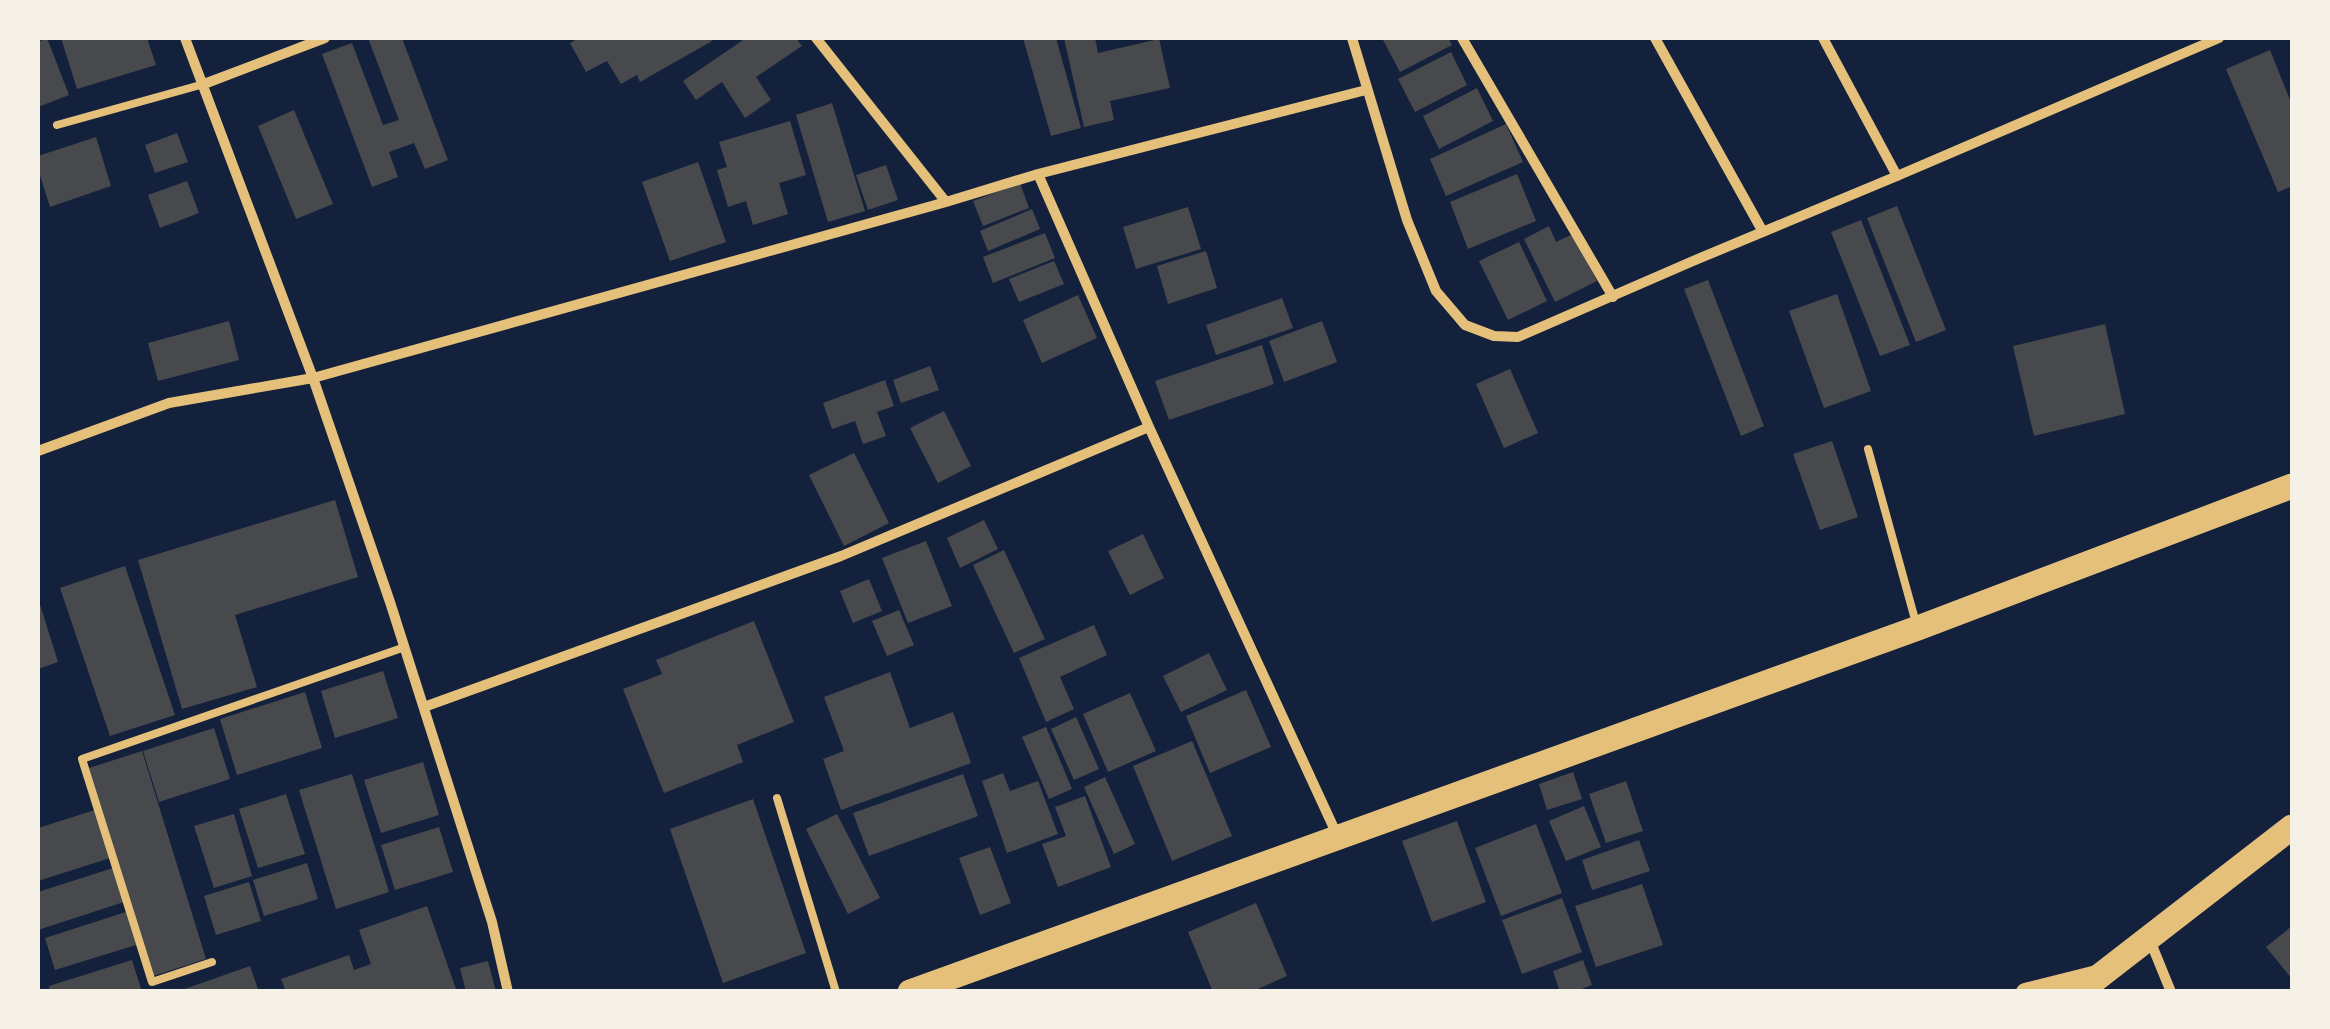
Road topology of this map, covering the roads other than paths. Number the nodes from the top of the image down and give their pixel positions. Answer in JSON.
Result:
{"nodes":[{"id":1,"x":185,"y":38,"type":"edge"},
{"id":2,"x":325,"y":38,"type":"edge"},
{"id":3,"x":816,"y":38,"type":"edge"},
{"id":4,"x":1352,"y":38,"type":"edge"},
{"id":5,"x":1462,"y":38,"type":"edge"},
{"id":6,"x":1656,"y":38,"type":"edge"},
{"id":7,"x":1823,"y":38,"type":"edge"},
{"id":8,"x":2219,"y":38,"type":"edge"},
{"id":9,"x":204,"y":84,"type":"junction"},
{"id":10,"x":1366,"y":90,"type":"junction"},
{"id":11,"x":57,"y":126,"type":"dead end"},
{"id":12,"x":1038,"y":174,"type":"junction"},
{"id":13,"x":1897,"y":176,"type":"junction"},
{"id":14,"x":946,"y":202,"type":"junction"},
{"id":15,"x":1763,"y":232,"type":"junction"},
{"id":16,"x":1613,"y":297,"type":"junction"},
{"id":17,"x":313,"y":378,"type":"junction"},
{"id":18,"x":1149,"y":427,"type":"junction"},
{"id":19,"x":1868,"y":449,"type":"dead end"},
{"id":20,"x":38,"y":451,"type":"edge"},
{"id":21,"x":2292,"y":486,"type":"edge"},
{"id":22,"x":1918,"y":628,"type":"junction"},
{"id":23,"x":405,"y":647,"type":"junction"},
{"id":24,"x":424,"y":707,"type":"junction"},
{"id":25,"x":777,"y":798,"type":"dead end"},
{"id":26,"x":2292,"y":828,"type":"edge"},
{"id":27,"x":1338,"y":837,"type":"junction"},
{"id":28,"x":2148,"y":937,"type":"junction"},
{"id":29,"x":212,"y":962,"type":"dead end"},
{"id":30,"x":2102,"y":972,"type":"junction"},
{"id":31,"x":921,"y":989,"type":"edge"},
{"id":32,"x":508,"y":992,"type":"edge"},
{"id":33,"x":836,"y":992,"type":"edge"},
{"id":34,"x":2026,"y":992,"type":"edge"},
{"id":35,"x":2079,"y":992,"type":"edge"},
{"id":36,"x":2172,"y":992,"type":"edge"}],
"edges":[{"from":1,"to":9,"type":"street"},
{"from":2,"to":9,"type":"street"},
{"from":3,"to":14,"type":"street"},
{"from":4,"to":10,"type":"street"},
{"from":5,"to":16,"type":"street"},
{"from":6,"to":15,"type":"street"},
{"from":7,"to":13,"type":"street"},
{"from":8,"to":13,"type":"street"},
{"from":9,"to":11,"type":"lane"},
{"from":9,"to":17,"type":"street"},
{"from":10,"to":12,"type":"street"},
{"from":10,"to":16,"type":"street"},
{"from":12,"to":14,"type":"street"},
{"from":12,"to":18,"type":"street"},
{"from":13,"to":15,"type":"street"},
{"from":14,"to":17,"type":"street"},
{"from":15,"to":16,"type":"street"},
{"from":17,"to":20,"type":"street"},
{"from":17,"to":23,"type":"street"},
{"from":18,"to":24,"type":"street"},
{"from":18,"to":27,"type":"street"},
{"from":19,"to":22,"type":"lane"},
{"from":21,"to":22,"type":"main road"},
{"from":22,"to":27,"type":"main road"},
{"from":23,"to":24,"type":"street"},
{"from":23,"to":29,"type":"lane"},
{"from":24,"to":32,"type":"street"},
{"from":25,"to":33,"type":"lane"},
{"from":26,"to":28,"type":"main road"},
{"from":27,"to":31,"type":"main road"},
{"from":28,"to":30,"type":"main road"},
{"from":28,"to":36,"type":"street"},
{"from":30,"to":34,"type":"street"},
{"from":30,"to":35,"type":"main road"}]}
